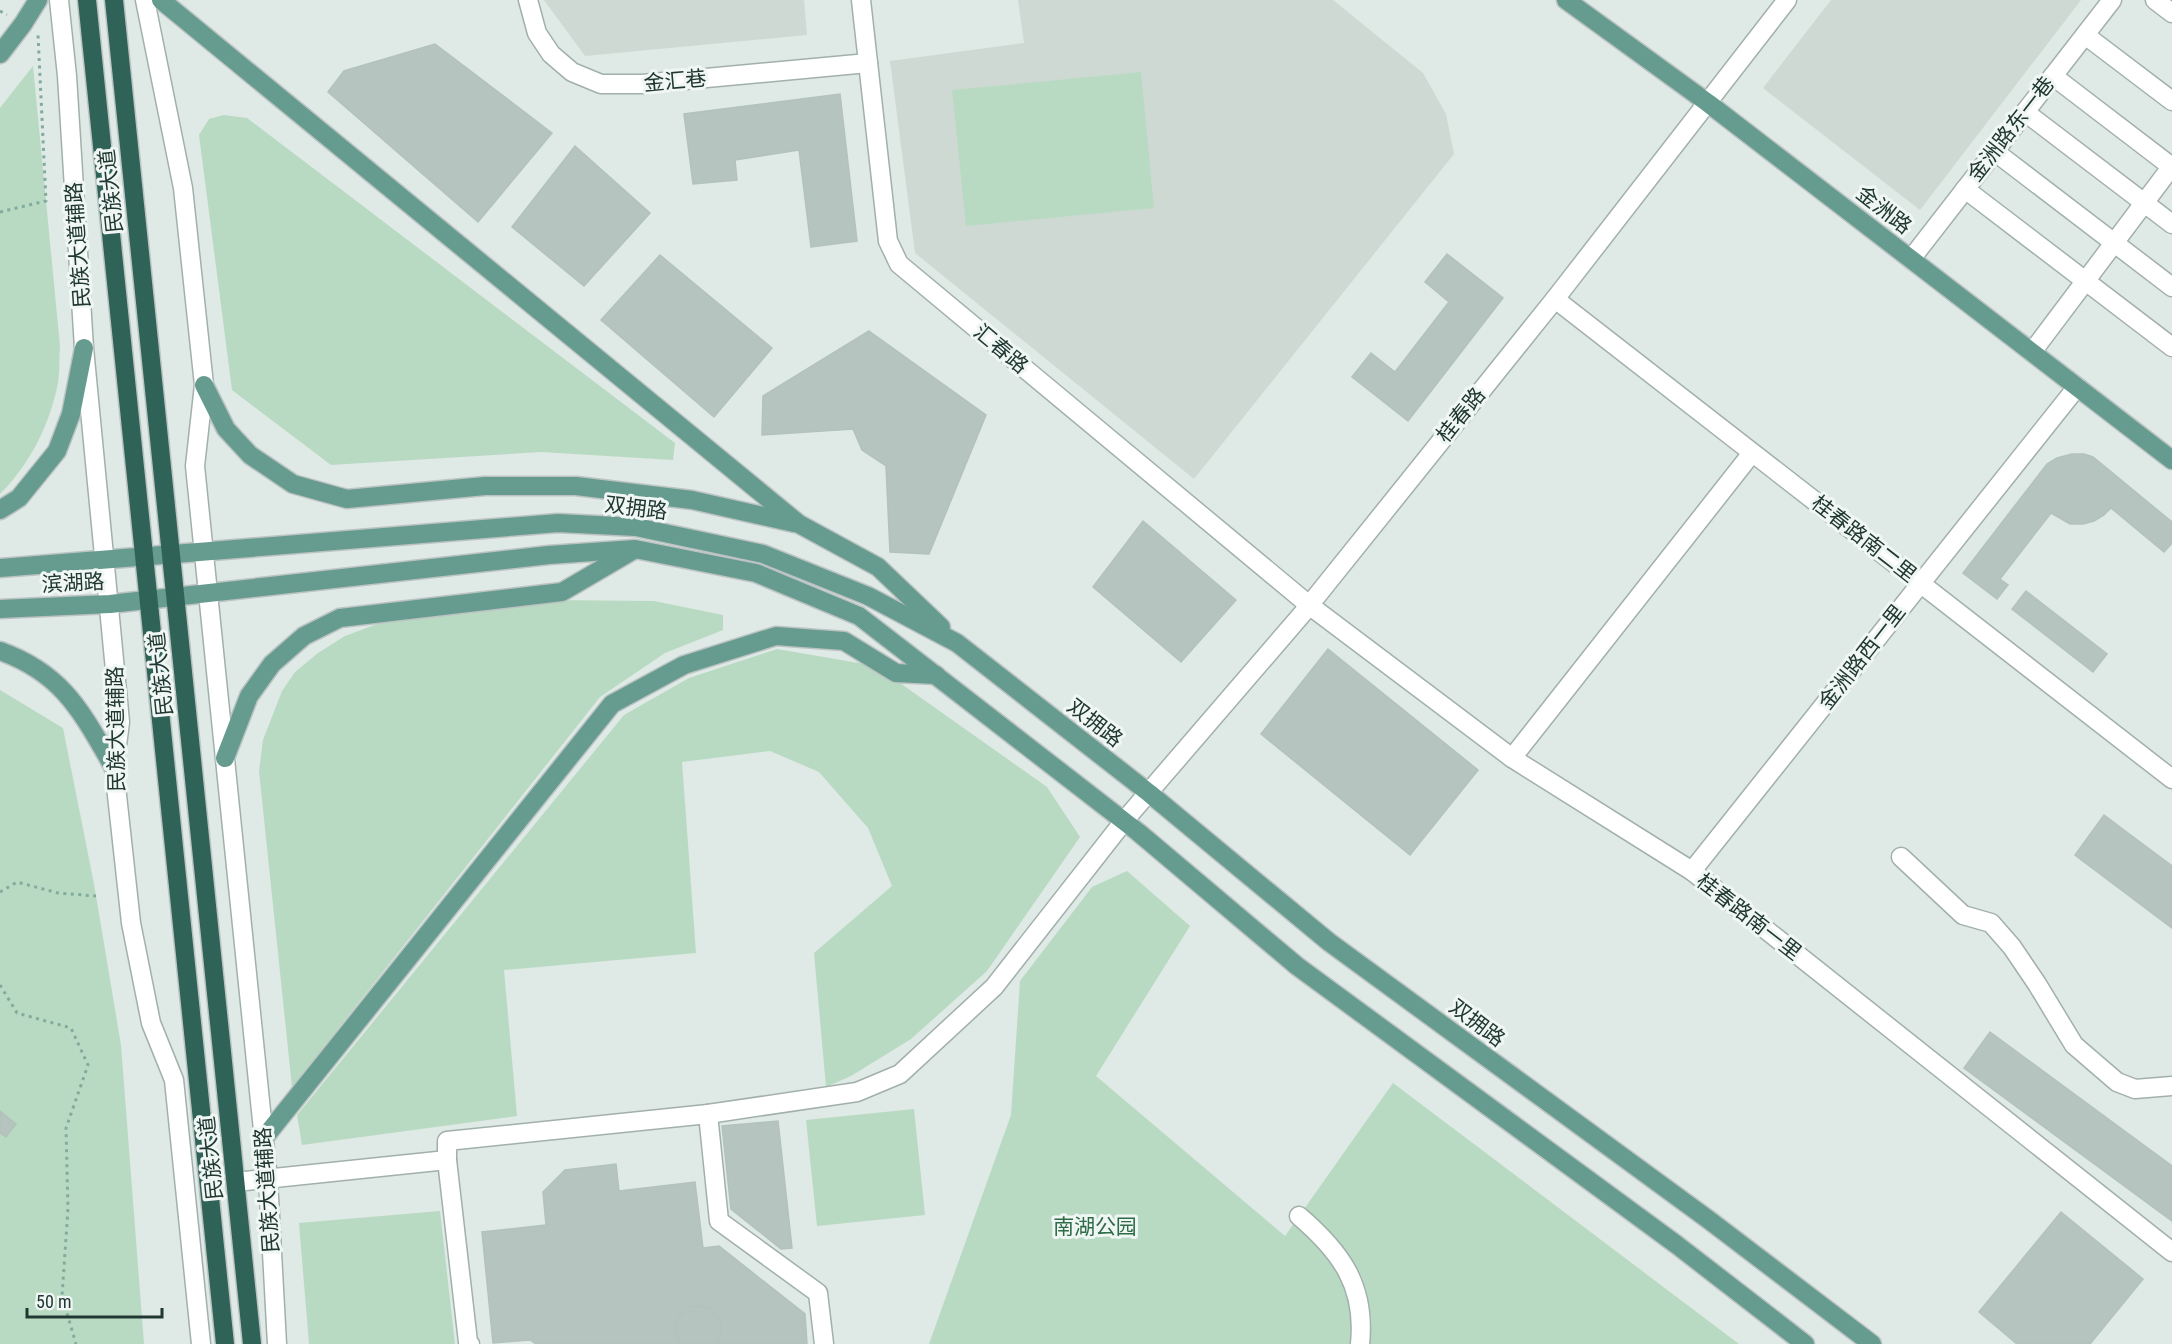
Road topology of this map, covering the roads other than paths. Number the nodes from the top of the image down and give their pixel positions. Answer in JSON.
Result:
{"nodes":[{"id":1,"x":38,"y":0,"type":"edge"},
{"id":2,"x":59,"y":0,"type":"edge"},
{"id":3,"x":87,"y":0,"type":"edge"},
{"id":4,"x":114,"y":0,"type":"edge"},
{"id":5,"x":145,"y":0,"type":"edge"},
{"id":6,"x":162,"y":0,"type":"edge"},
{"id":7,"x":528,"y":0,"type":"edge"},
{"id":8,"x":861,"y":0,"type":"edge"},
{"id":9,"x":1566,"y":0,"type":"edge"},
{"id":10,"x":1787,"y":0,"type":"edge"},
{"id":11,"x":2112,"y":0,"type":"edge"},
{"id":12,"x":2155,"y":0,"type":"edge"},
{"id":13,"x":2172,"y":13,"type":"edge"},
{"id":14,"x":2085,"y":35,"type":"junction"},
{"id":15,"x":0,"y":54,"type":"edge"},
{"id":16,"x":868,"y":63,"type":"junction"},
{"id":17,"x":2053,"y":76,"type":"junction"},
{"id":18,"x":2172,"y":101,"type":"edge"},
{"id":19,"x":1708,"y":103,"type":"junction"},
{"id":20,"x":2025,"y":112,"type":"junction"},
{"id":21,"x":1994,"y":151,"type":"junction"},
{"id":22,"x":2172,"y":166,"type":"edge"},
{"id":23,"x":1965,"y":189,"type":"junction"},
{"id":24,"x":2144,"y":203,"type":"junction"},
{"id":25,"x":2172,"y":224,"type":"edge"},
{"id":26,"x":2114,"y":243,"type":"junction"},
{"id":27,"x":1911,"y":259,"type":"junction"},
{"id":28,"x":2085,"y":281,"type":"junction"},
{"id":29,"x":2172,"y":287,"type":"edge"},
{"id":30,"x":1555,"y":299,"type":"junction"},
{"id":31,"x":2172,"y":347,"type":"edge"},
{"id":32,"x":84,"y":348,"type":"junction"},
{"id":33,"x":2032,"y":352,"type":"junction"},
{"id":34,"x":204,"y":385,"type":"junction"},
{"id":35,"x":2077,"y":387,"type":"junction"},
{"id":36,"x":1752,"y":453,"type":"junction"},
{"id":37,"x":2172,"y":460,"type":"edge"},
{"id":38,"x":0,"y":510,"type":"edge"},
{"id":39,"x":799,"y":524,"type":"junction"},
{"id":40,"x":635,"y":549,"type":"junction"},
{"id":41,"x":204,"y":553,"type":"junction"},
{"id":42,"x":171,"y":555,"type":"junction"},
{"id":43,"x":145,"y":557,"type":"junction"},
{"id":44,"x":106,"y":560,"type":"junction"},
{"id":45,"x":0,"y":568,"type":"edge"},
{"id":46,"x":1921,"y":584,"type":"junction"},
{"id":47,"x":208,"y":593,"type":"junction"},
{"id":48,"x":176,"y":596,"type":"junction"},
{"id":49,"x":149,"y":599,"type":"junction"},
{"id":50,"x":110,"y":604,"type":"junction"},
{"id":51,"x":1309,"y":605,"type":"junction"},
{"id":52,"x":0,"y":609,"type":"edge"},
{"id":53,"x":957,"y":643,"type":"junction"},
{"id":54,"x":0,"y":651,"type":"edge"},
{"id":55,"x":936,"y":675,"type":"junction"},
{"id":56,"x":225,"y":758,"type":"junction"},
{"id":57,"x":1512,"y":758,"type":"junction"},
{"id":58,"x":114,"y":768,"type":"junction"},
{"id":59,"x":2172,"y":779,"type":"edge"},
{"id":60,"x":1149,"y":794,"type":"junction"},
{"id":61,"x":1124,"y":821,"type":"junction"},
{"id":62,"x":1901,"y":857,"type":"dead end"},
{"id":63,"x":1692,"y":871,"type":"junction"},
{"id":64,"x":2172,"y":1086,"type":"edge"},
{"id":65,"x":708,"y":1114,"type":"junction"},
{"id":66,"x":264,"y":1138,"type":"junction"},
{"id":67,"x":447,"y":1160,"type":"junction"},
{"id":68,"x":268,"y":1179,"type":"junction"},
{"id":69,"x":236,"y":1182,"type":"junction"},
{"id":70,"x":1299,"y":1216,"type":"dead end"},
{"id":71,"x":2172,"y":1252,"type":"edge"},
{"id":72,"x":201,"y":1344,"type":"edge"},
{"id":73,"x":225,"y":1344,"type":"edge"},
{"id":74,"x":252,"y":1344,"type":"edge"},
{"id":75,"x":277,"y":1344,"type":"edge"},
{"id":76,"x":470,"y":1344,"type":"edge"},
{"id":77,"x":824,"y":1344,"type":"edge"},
{"id":78,"x":1360,"y":1344,"type":"edge"},
{"id":79,"x":1805,"y":1344,"type":"edge"},
{"id":80,"x":1872,"y":1344,"type":"edge"}],
"edges":[{"from":1,"to":15,"type":"main road"},
{"from":2,"to":32,"type":"street","name":"民族大道辅路"},
{"from":3,"to":43,"type":"highway","name":"民族大道"},
{"from":4,"to":42,"type":"highway","name":"民族大道"},
{"from":5,"to":34,"type":"street","name":"民族大道辅路"},
{"from":6,"to":39,"type":"main road"},
{"from":7,"to":16,"type":"street","name":"金汇巷"},
{"from":8,"to":16,"type":"street","name":"汇春路"},
{"from":9,"to":19,"type":"main road","name":"金洲路"},
{"from":10,"to":19,"type":"street","name":"桂春路"},
{"from":11,"to":14,"type":"street","name":"金洲路东一巷"},
{"from":12,"to":13,"type":"street"},
{"from":14,"to":17,"type":"street","name":"金洲路东一巷"},
{"from":14,"to":18,"type":"street"},
{"from":16,"to":51,"type":"street","name":"汇春路"},
{"from":17,"to":20,"type":"street","name":"金洲路东一巷"},
{"from":17,"to":22,"type":"street"},
{"from":19,"to":27,"type":"main road","name":"金洲路"},
{"from":19,"to":30,"type":"street","name":"桂春路"},
{"from":20,"to":21,"type":"street","name":"金洲路东一巷"},
{"from":20,"to":24,"type":"street"},
{"from":21,"to":23,"type":"street","name":"金洲路东一巷"},
{"from":21,"to":26,"type":"street"},
{"from":22,"to":24,"type":"street"},
{"from":23,"to":27,"type":"street","name":"金洲路东一巷"},
{"from":23,"to":28,"type":"street"},
{"from":24,"to":25,"type":"street"},
{"from":24,"to":26,"type":"street"},
{"from":26,"to":28,"type":"street"},
{"from":26,"to":29,"type":"street"},
{"from":27,"to":33,"type":"main road","name":"金洲路"},
{"from":28,"to":31,"type":"street"},
{"from":28,"to":33,"type":"street"},
{"from":30,"to":36,"type":"street","name":"桂春路南二里"},
{"from":30,"to":51,"type":"street","name":"桂春路"},
{"from":32,"to":38,"type":"main road"},
{"from":32,"to":44,"type":"street","name":"民族大道辅路"},
{"from":33,"to":35,"type":"main road","name":"金洲路"},
{"from":34,"to":39,"type":"main road"},
{"from":34,"to":41,"type":"street","name":"民族大道辅路"},
{"from":35,"to":37,"type":"main road","name":"金洲路"},
{"from":35,"to":46,"type":"street","name":"金洲路西一里"},
{"from":36,"to":46,"type":"street","name":"桂春路南二里"},
{"from":36,"to":57,"type":"street"},
{"from":39,"to":53,"type":"main road"},
{"from":40,"to":47,"type":"main road","name":"双拥路"},
{"from":40,"to":55,"type":"main road","name":"双拥路"},
{"from":40,"to":56,"type":"main road"},
{"from":41,"to":42,"type":"main road","name":"双拥路"},
{"from":41,"to":47,"type":"street","name":"民族大道辅路"},
{"from":41,"to":53,"type":"main road","name":"双拥路"},
{"from":42,"to":43,"type":"main road","name":"双拥路"},
{"from":42,"to":48,"type":"highway","name":"民族大道"},
{"from":43,"to":44,"type":"main road","name":"滨湖路"},
{"from":43,"to":49,"type":"highway","name":"民族大道"},
{"from":44,"to":45,"type":"main road","name":"滨湖路"},
{"from":44,"to":50,"type":"street","name":"民族大道辅路"},
{"from":46,"to":59,"type":"street","name":"桂春路南二里"},
{"from":46,"to":63,"type":"street","name":"金洲路西一里"},
{"from":47,"to":48,"type":"main road","name":"双拥路"},
{"from":47,"to":56,"type":"street","name":"民族大道辅路"},
{"from":48,"to":49,"type":"main road","name":"双拥路"},
{"from":48,"to":69,"type":"highway","name":"民族大道"},
{"from":49,"to":50,"type":"main road","name":"滨湖路"},
{"from":49,"to":73,"type":"highway","name":"民族大道"},
{"from":50,"to":52,"type":"main road","name":"滨湖路"},
{"from":50,"to":58,"type":"street","name":"民族大道辅路"},
{"from":51,"to":57,"type":"street","name":"桂春路南一里"},
{"from":51,"to":60,"type":"street","name":"桂春路"},
{"from":53,"to":60,"type":"main road","name":"双拥路"},
{"from":54,"to":58,"type":"main road"},
{"from":55,"to":61,"type":"main road","name":"双拥路"},
{"from":55,"to":66,"type":"main road"},
{"from":56,"to":66,"type":"street","name":"民族大道辅路"},
{"from":57,"to":63,"type":"street","name":"桂春路南一里"},
{"from":58,"to":72,"type":"street","name":"民族大道辅路"},
{"from":60,"to":61,"type":"street","name":"桂春路"},
{"from":60,"to":80,"type":"main road","name":"双拥路"},
{"from":61,"to":65,"type":"street","name":"桂春路"},
{"from":61,"to":79,"type":"main road","name":"双拥路"},
{"from":62,"to":64,"type":"street"},
{"from":63,"to":71,"type":"street","name":"桂春路南一里"},
{"from":65,"to":67,"type":"street","name":"桂春路"},
{"from":65,"to":77,"type":"street"},
{"from":66,"to":68,"type":"street","name":"民族大道辅路"},
{"from":67,"to":68,"type":"street"},
{"from":67,"to":76,"type":"street"},
{"from":68,"to":69,"type":"street"},
{"from":68,"to":75,"type":"street","name":"民族大道辅路"},
{"from":69,"to":74,"type":"highway","name":"民族大道"},
{"from":70,"to":78,"type":"street"}]}
